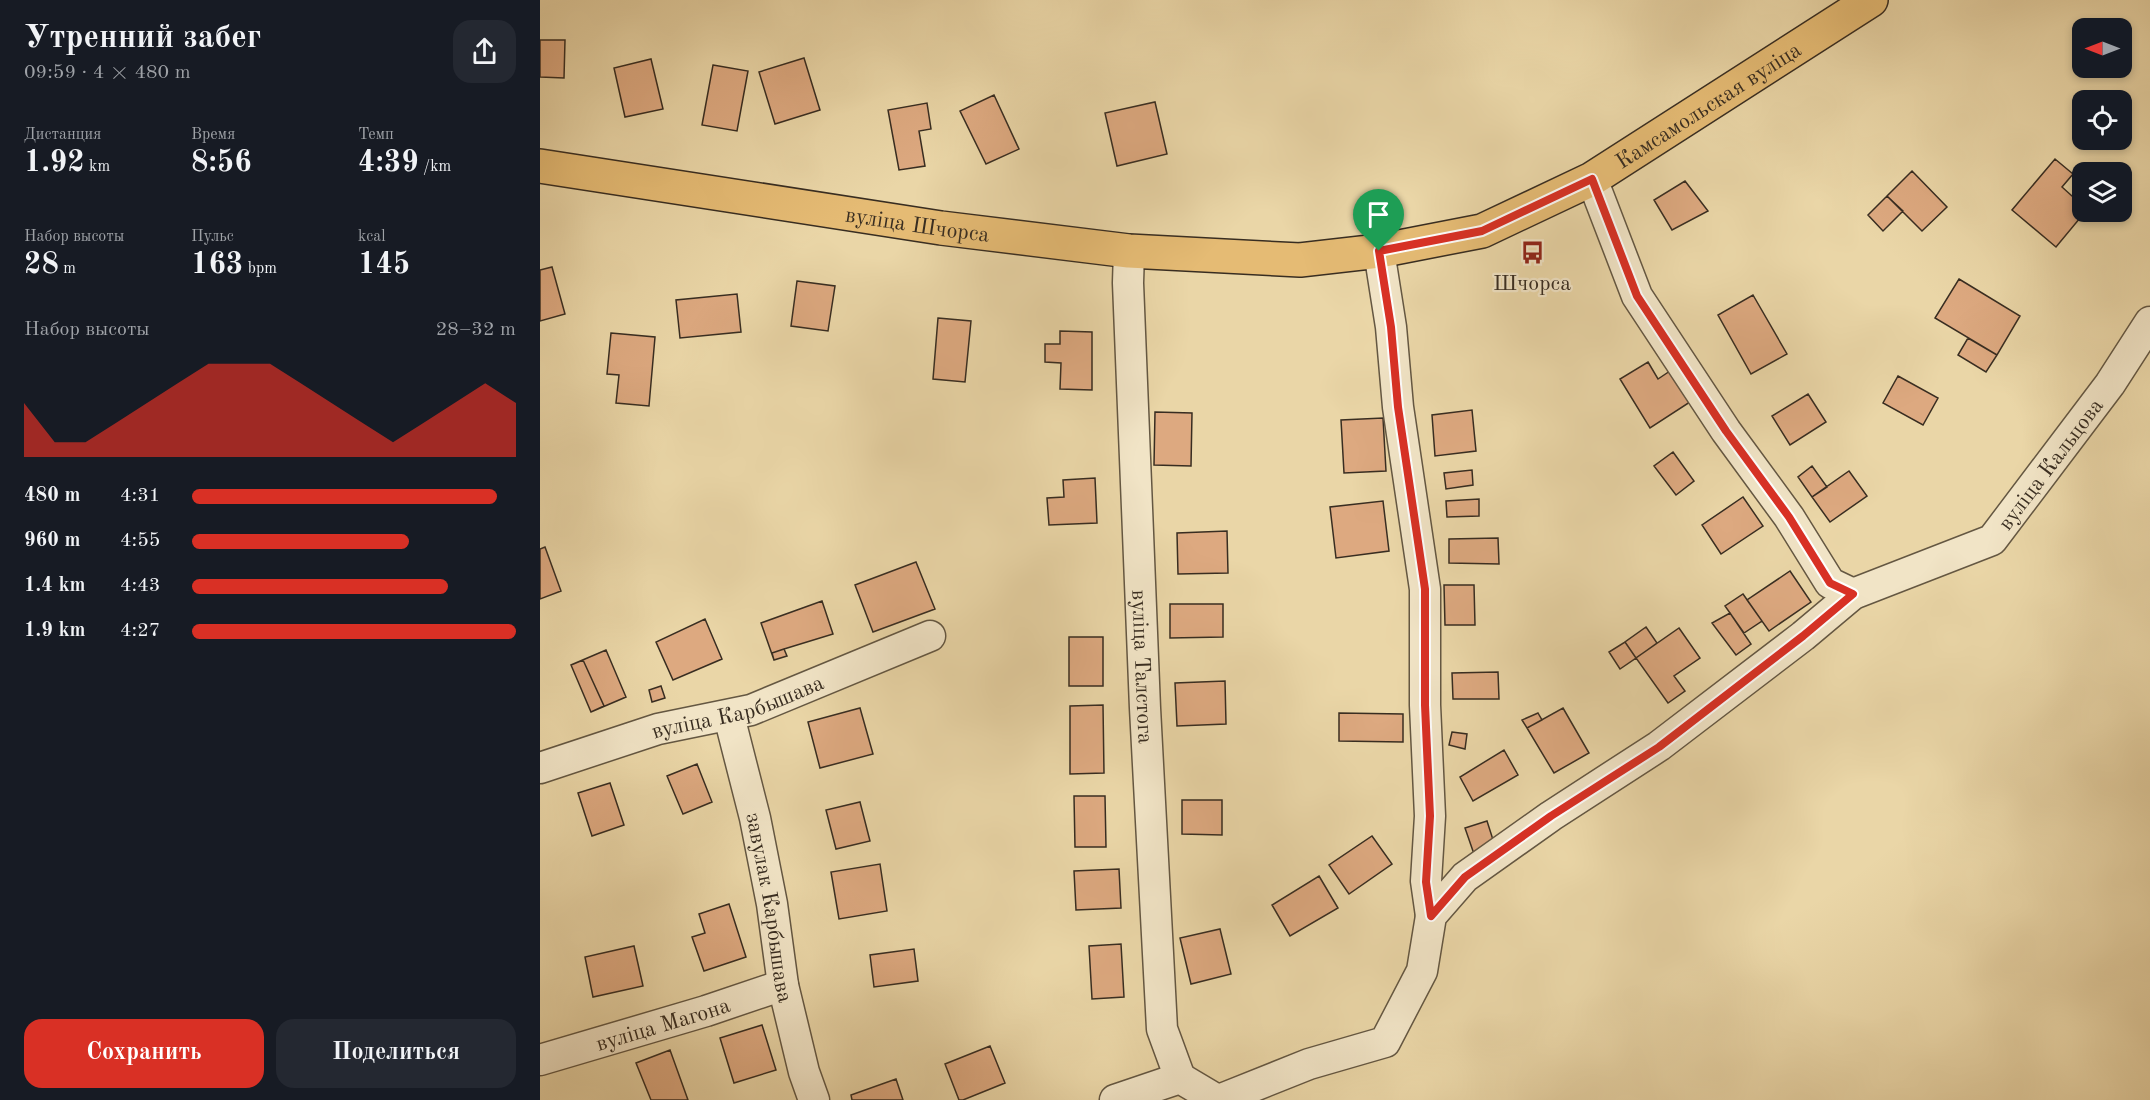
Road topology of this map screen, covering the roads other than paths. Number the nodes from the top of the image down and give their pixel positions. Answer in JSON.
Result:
{"nodes":[{"id":1,"x":1870,"y":0,"type":"edge"},
{"id":2,"x":540,"y":166,"type":"edge"},
{"id":3,"x":1592,"y":179,"type":"junction"},
{"id":4,"x":1129,"y":251,"type":"junction"},
{"id":5,"x":1379,"y":251,"type":"junction"},
{"id":6,"x":1300,"y":260,"type":"joint"},
{"id":7,"x":2150,"y":322,"type":"edge"},
{"id":8,"x":1853,"y":594,"type":"junction"},
{"id":9,"x":930,"y":636,"type":"dead end"},
{"id":10,"x":729,"y":716,"type":"junction"},
{"id":11,"x":540,"y":768,"type":"edge"},
{"id":12,"x":1431,"y":916,"type":"junction"},
{"id":13,"x":783,"y":985,"type":"junction"},
{"id":14,"x":540,"y":1060,"type":"edge"},
{"id":15,"x":1180,"y":1078,"type":"junction"},
{"id":16,"x":814,"y":1100,"type":"edge"},
{"id":17,"x":1115,"y":1100,"type":"edge"},
{"id":18,"x":1218,"y":1100,"type":"edge"}],
"edges":[{"from":1,"to":3,"type":"main road","name":"Камсамольская вуліца"},
{"from":2,"to":4,"type":"main road","name":"вуліца Шчорса"},
{"from":3,"to":5,"type":"main road","name":"Камсамольская вуліца"},
{"from":3,"to":8,"type":"street"},
{"from":4,"to":6,"type":"main road","name":"вуліца Шчорса"},
{"from":4,"to":15,"type":"street","name":"вуліца Талстога"},
{"from":5,"to":6,"type":"main road","name":"Камсамольская вуліца"},
{"from":5,"to":12,"type":"street"},
{"from":7,"to":8,"type":"street","name":"вуліца Кальцова"},
{"from":8,"to":12,"type":"street","name":"вуліца Кальцова"},
{"from":9,"to":10,"type":"street","name":"вуліца Карбышава"},
{"from":10,"to":11,"type":"street","name":"вуліца Карбышава"},
{"from":10,"to":13,"type":"street","name":"завулак Карбышава"},
{"from":12,"to":18,"type":"street"},
{"from":13,"to":14,"type":"street","name":"вуліца Магона"},
{"from":13,"to":16,"type":"street","name":"завулак Карбышава"},
{"from":15,"to":17,"type":"street"},
{"from":15,"to":18,"type":"street"}]}
